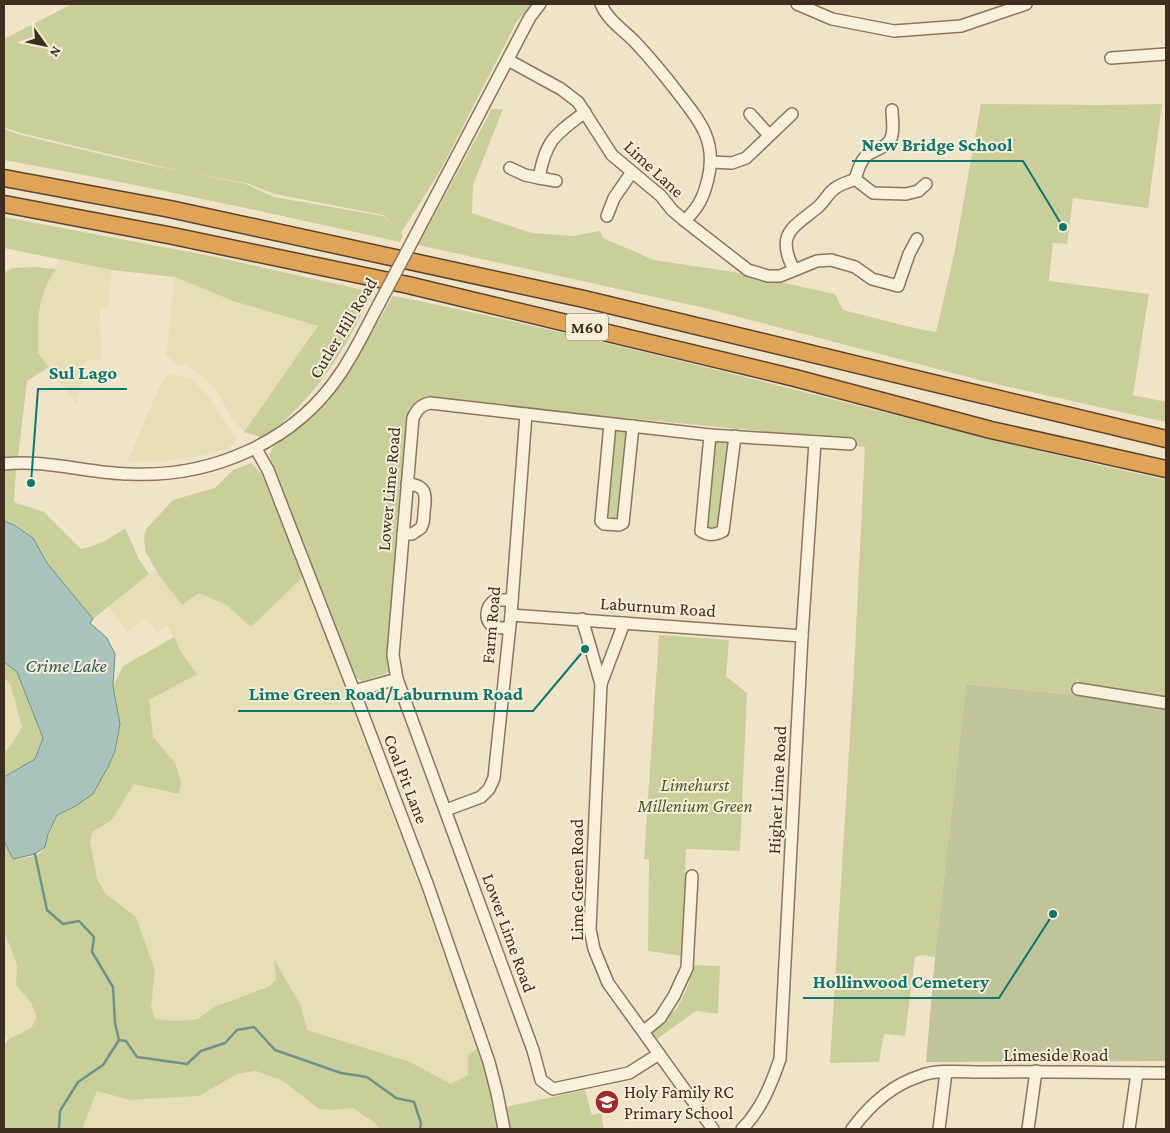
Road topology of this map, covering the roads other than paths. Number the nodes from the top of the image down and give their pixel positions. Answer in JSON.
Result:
{"nodes":[{"id":1,"x":540,"y":4,"type":"edge"},
{"id":2,"x":601,"y":4,"type":"edge"},
{"id":3,"x":797,"y":4,"type":"edge"},
{"id":4,"x":1026,"y":4,"type":"edge"},
{"id":5,"x":1166,"y":54,"type":"edge"},
{"id":6,"x":1111,"y":58,"type":"dead end"},
{"id":7,"x":508,"y":60,"type":"junction"},
{"id":8,"x":892,"y":110,"type":"dead end"},
{"id":9,"x":585,"y":112,"type":"junction"},
{"id":10,"x":750,"y":114,"type":"dead end"},
{"id":11,"x":792,"y":114,"type":"dead end"},
{"id":12,"x":769,"y":136,"type":"junction"},
{"id":13,"x":712,"y":162,"type":"junction"},
{"id":14,"x":510,"y":168,"type":"dead end"},
{"id":15,"x":632,"y":172,"type":"junction"},
{"id":16,"x":4,"y":178,"type":"edge"},
{"id":17,"x":539,"y":178,"type":"junction"},
{"id":18,"x":855,"y":179,"type":"junction"},
{"id":19,"x":556,"y":181,"type":"dead end"},
{"id":20,"x":926,"y":184,"type":"dead end"},
{"id":21,"x":913,"y":193,"type":"junction"},
{"id":22,"x":4,"y":204,"type":"edge"},
{"id":23,"x":918,"y":204,"type":"dead end"},
{"id":24,"x":612,"y":212,"type":"dead end"},
{"id":25,"x":685,"y":222,"type":"junction"},
{"id":26,"x":925,"y":251,"type":"dead end"},
{"id":27,"x":794,"y":270,"type":"junction"},
{"id":28,"x":526,"y":414,"type":"junction"},
{"id":29,"x":610,"y":424,"type":"junction"},
{"id":30,"x":633,"y":426,"type":"junction"},
{"id":31,"x":710,"y":435,"type":"junction"},
{"id":32,"x":735,"y":436,"type":"junction"},
{"id":33,"x":1166,"y":439,"type":"edge"},
{"id":34,"x":815,"y":442,"type":"junction"},
{"id":35,"x":850,"y":444,"type":"dead end"},
{"id":36,"x":256,"y":449,"type":"junction"},
{"id":37,"x":4,"y":464,"type":"edge"},
{"id":38,"x":1166,"y":470,"type":"edge"},
{"id":39,"x":407,"y":484,"type":"junction"},
{"id":40,"x":403,"y":534,"type":"junction"},
{"id":41,"x":512,"y":600,"type":"junction"},
{"id":42,"x":511,"y":614,"type":"junction"},
{"id":43,"x":582,"y":619,"type":"junction"},
{"id":44,"x":624,"y":623,"type":"junction"},
{"id":45,"x":509,"y":628,"type":"junction"},
{"id":46,"x":802,"y":636,"type":"junction"},
{"id":47,"x":397,"y":679,"type":"junction"},
{"id":48,"x":601,"y":684,"type":"junction"},
{"id":49,"x":1078,"y":689,"type":"dead end"},
{"id":50,"x":354,"y":691,"type":"junction"},
{"id":51,"x":1166,"y":702,"type":"edge"},
{"id":52,"x":446,"y":810,"type":"junction"},
{"id":53,"x":692,"y":876,"type":"dead end"},
{"id":54,"x":644,"y":1031,"type":"junction"},
{"id":55,"x":659,"y":1054,"type":"junction"},
{"id":56,"x":1036,"y":1071,"type":"junction"},
{"id":57,"x":946,"y":1072,"type":"junction"},
{"id":58,"x":1137,"y":1073,"type":"junction"},
{"id":59,"x":1166,"y":1073,"type":"edge"},
{"id":60,"x":504,"y":1129,"type":"edge"},
{"id":61,"x":713,"y":1129,"type":"edge"},
{"id":62,"x":742,"y":1129,"type":"edge"},
{"id":63,"x":852,"y":1129,"type":"edge"},
{"id":64,"x":939,"y":1129,"type":"edge"},
{"id":65,"x":1028,"y":1129,"type":"edge"},
{"id":66,"x":1129,"y":1129,"type":"edge"}],
"edges":[{"from":1,"to":7,"type":"street","name":"Cutler Hill Road"},
{"from":2,"to":13,"type":"street"},
{"from":3,"to":4,"type":"street"},
{"from":5,"to":6,"type":"street"},
{"from":7,"to":9,"type":"street","name":"Lime Lane"},
{"from":7,"to":36,"type":"street","name":"Cutler Hill Road","bridge":true},
{"from":8,"to":18,"type":"street"},
{"from":9,"to":15,"type":"street","name":"Lime Lane"},
{"from":9,"to":17,"type":"street"},
{"from":10,"to":12,"type":"street"},
{"from":11,"to":12,"type":"street"},
{"from":12,"to":13,"type":"street"},
{"from":13,"to":25,"type":"street"},
{"from":14,"to":17,"type":"street"},
{"from":15,"to":24,"type":"street"},
{"from":15,"to":25,"type":"street","name":"Lime Lane"},
{"from":16,"to":33,"type":"highway","number":"M60"},
{"from":17,"to":19,"type":"street"},
{"from":18,"to":21,"type":"street"},
{"from":18,"to":27,"type":"street"},
{"from":20,"to":21,"type":"street"},
{"from":21,"to":23,"type":"street"},
{"from":22,"to":38,"type":"highway","number":"M60"},
{"from":25,"to":27,"type":"street","name":"Lime Lane"},
{"from":26,"to":27,"type":"street","name":"Lime Lane"},
{"from":28,"to":29,"type":"street","name":"Lower Lime Road"},
{"from":28,"to":39,"type":"street","name":"Lower Lime Road"},
{"from":28,"to":41,"type":"street","name":"Farm Road"},
{"from":29,"to":30,"type":"street","name":"Lower Lime Road"},
{"from":29,"to":30,"type":"street"},
{"from":30,"to":31,"type":"street","name":"Lower Lime Road"},
{"from":31,"to":32,"type":"street","name":"Lower Lime Road"},
{"from":31,"to":32,"type":"street"},
{"from":32,"to":34,"type":"street","name":"Lower Lime Road"},
{"from":34,"to":35,"type":"street","name":"Lower Lime Road"},
{"from":34,"to":46,"type":"street","name":"Higher Lime Road"},
{"from":36,"to":37,"type":"street","name":"Cutler Hill Road"},
{"from":36,"to":50,"type":"street","name":"Coal Pit Lane"},
{"from":39,"to":40,"type":"street","name":"Lower Lime Road"},
{"from":39,"to":40,"type":"street"},
{"from":40,"to":47,"type":"street","name":"Lower Lime Road"},
{"from":41,"to":42,"type":"street","name":"Farm Road"},
{"from":41,"to":45,"type":"street"},
{"from":42,"to":43,"type":"street","name":"Laburnum Road"},
{"from":42,"to":45,"type":"street","name":"Farm Road"},
{"from":43,"to":44,"type":"street","name":"Laburnum Road"},
{"from":43,"to":48,"type":"street","name":"Lime Green Road"},
{"from":44,"to":46,"type":"street","name":"Laburnum Road"},
{"from":44,"to":48,"type":"street","name":"Lime Green Road"},
{"from":45,"to":52,"type":"street","name":"Farm Road"},
{"from":46,"to":62,"type":"street","name":"Higher Lime Road"},
{"from":47,"to":50,"type":"street"},
{"from":47,"to":52,"type":"street","name":"Lower Lime Road"},
{"from":48,"to":54,"type":"street","name":"Lime Green Road"},
{"from":49,"to":51,"type":"street"},
{"from":50,"to":60,"type":"street","name":"Coal Pit Lane"},
{"from":52,"to":55,"type":"street","name":"Lower Lime Road"},
{"from":53,"to":54,"type":"street"},
{"from":54,"to":55,"type":"street","name":"Lime Green Road"},
{"from":55,"to":61,"type":"street","name":"Lime Green Road"},
{"from":56,"to":57,"type":"street","name":"Limeside Road"},
{"from":56,"to":58,"type":"street","name":"Limeside Road"},
{"from":56,"to":65,"type":"street"},
{"from":57,"to":63,"type":"street","name":"Limeside Road"},
{"from":57,"to":64,"type":"street"},
{"from":58,"to":59,"type":"street","name":"Limeside Road"},
{"from":58,"to":66,"type":"street"}]}
